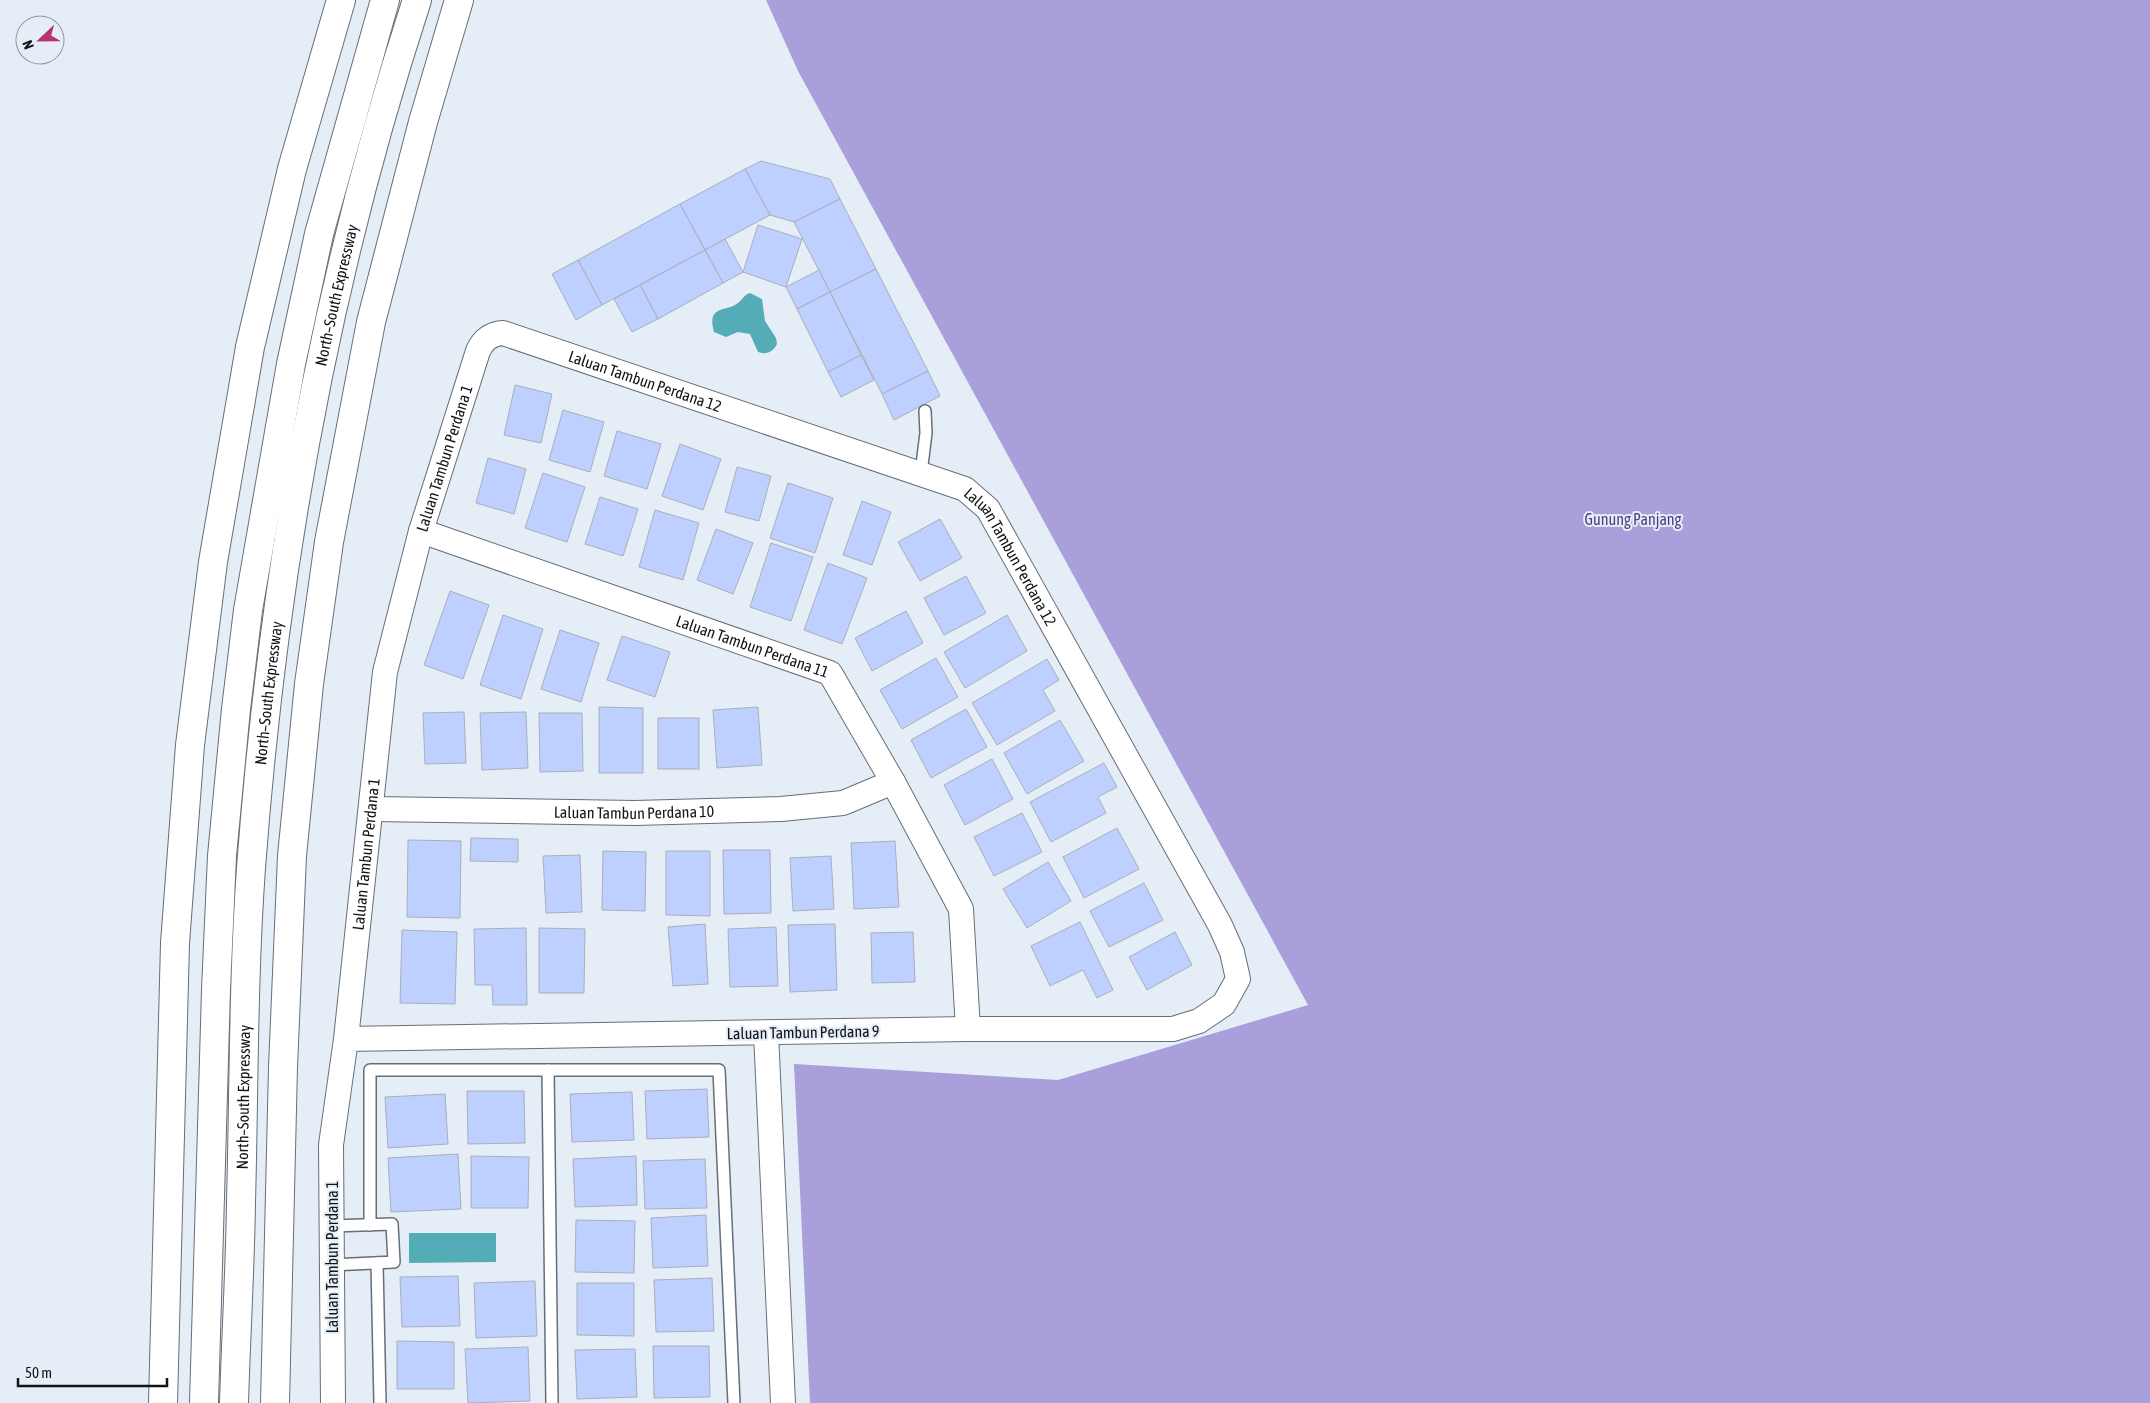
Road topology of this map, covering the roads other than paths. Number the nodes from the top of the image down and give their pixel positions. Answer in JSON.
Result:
{"nodes":[{"id":1,"x":341,"y":0,"type":"edge"},
{"id":2,"x":385,"y":0,"type":"edge"},
{"id":3,"x":417,"y":0,"type":"edge"},
{"id":4,"x":459,"y":0,"type":"edge"},
{"id":5,"x":503,"y":332,"type":"joint"},
{"id":6,"x":925,"y":411,"type":"dead end"},
{"id":7,"x":921,"y":473,"type":"junction"},
{"id":8,"x":421,"y":531,"type":"junction"},
{"id":9,"x":893,"y":782,"type":"junction"},
{"id":10,"x":372,"y":809,"type":"junction"},
{"id":11,"x":1238,"y":978,"type":"joint"},
{"id":12,"x":968,"y":1029,"type":"junction"},
{"id":13,"x":766,"y":1033,"type":"junction"},
{"id":14,"x":346,"y":1039,"type":"junction"},
{"id":15,"x":548,"y":1070,"type":"junction"},
{"id":16,"x":370,"y":1225,"type":"junction"},
{"id":17,"x":332,"y":1226,"type":"junction"},
{"id":18,"x":376,"y":1263,"type":"junction"},
{"id":19,"x":332,"y":1266,"type":"junction"},
{"id":20,"x":163,"y":1403,"type":"edge"},
{"id":21,"x":204,"y":1403,"type":"edge"},
{"id":22,"x":234,"y":1403,"type":"edge"},
{"id":23,"x":275,"y":1403,"type":"edge"},
{"id":24,"x":334,"y":1403,"type":"edge"},
{"id":25,"x":380,"y":1403,"type":"edge"},
{"id":26,"x":552,"y":1403,"type":"edge"},
{"id":27,"x":734,"y":1403,"type":"edge"},
{"id":28,"x":783,"y":1403,"type":"edge"}],
"edges":[{"from":1,"to":20,"type":"main road"},
{"from":2,"to":21,"type":"main road","name":"North–South Expressway"},
{"from":3,"to":22,"type":"main road","name":"North–South Expressway"},
{"from":4,"to":23,"type":"main road"},
{"from":5,"to":7,"type":"street","name":"Laluan Tambun Perdana 12"},
{"from":5,"to":8,"type":"street","name":"Laluan Tambun Perdana 1"},
{"from":6,"to":7,"type":"lane"},
{"from":7,"to":11,"type":"street","name":"Laluan Tambun Perdana 12"},
{"from":8,"to":9,"type":"street","name":"Laluan Tambun Perdana 11"},
{"from":8,"to":10,"type":"street","name":"Laluan Tambun Perdana 1"},
{"from":9,"to":10,"type":"street","name":"Laluan Tambun Perdana 10"},
{"from":9,"to":12,"type":"street","name":"Laluan Tambun Perdana 11"},
{"from":10,"to":14,"type":"street","name":"Laluan Tambun Perdana 1"},
{"from":11,"to":12,"type":"street","name":"Laluan Tambun Perdana 9"},
{"from":12,"to":13,"type":"street","name":"Laluan Tambun Perdana 9"},
{"from":13,"to":14,"type":"street","name":"Laluan Tambun Perdana 9"},
{"from":13,"to":28,"type":"street"},
{"from":14,"to":17,"type":"street","name":"Laluan Tambun Perdana 1"},
{"from":15,"to":16,"type":"lane"},
{"from":15,"to":26,"type":"lane"},
{"from":15,"to":27,"type":"lane"},
{"from":16,"to":17,"type":"lane"},
{"from":16,"to":18,"type":"lane"},
{"from":17,"to":19,"type":"street","name":"Laluan Tambun Perdana 1"},
{"from":18,"to":19,"type":"lane"},
{"from":18,"to":25,"type":"lane"},
{"from":19,"to":24,"type":"street","name":"Laluan Tambun Perdana 1"}]}
